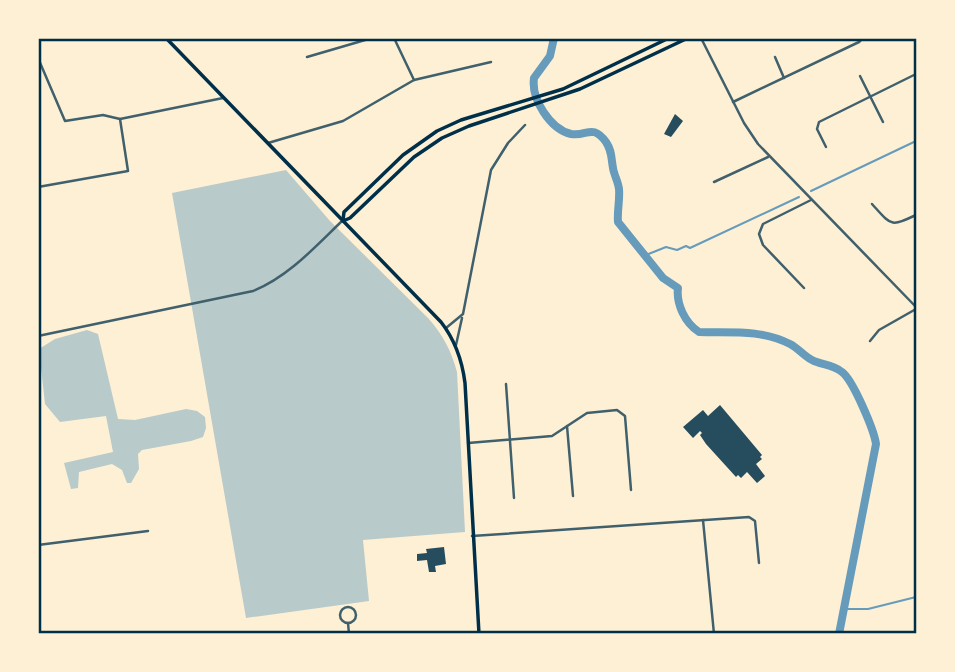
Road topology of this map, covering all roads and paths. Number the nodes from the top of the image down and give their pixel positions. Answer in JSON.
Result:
{"nodes":[{"id":1,"x":166,"y":38,"type":"edge"},
{"id":2,"x":372,"y":38,"type":"edge"},
{"id":3,"x":394,"y":38,"type":"edge"},
{"id":4,"x":669,"y":38,"type":"edge"},
{"id":5,"x":688,"y":38,"type":"edge"},
{"id":6,"x":701,"y":38,"type":"edge"},
{"id":7,"x":863,"y":38,"type":"edge"},
{"id":8,"x":307,"y":57,"type":"dead end"},
{"id":9,"x":775,"y":57,"type":"dead end"},
{"id":10,"x":38,"y":58,"type":"edge"},
{"id":11,"x":491,"y":62,"type":"dead end"},
{"id":12,"x":916,"y":74,"type":"edge"},
{"id":13,"x":860,"y":76,"type":"dead end"},
{"id":14,"x":784,"y":78,"type":"junction"},
{"id":15,"x":414,"y":80,"type":"junction"},
{"id":16,"x":870,"y":96,"type":"junction"},
{"id":17,"x":223,"y":98,"type":"junction"},
{"id":18,"x":733,"y":102,"type":"junction"},
{"id":19,"x":120,"y":119,"type":"junction"},
{"id":20,"x":883,"y":122,"type":"dead end"},
{"id":21,"x":525,"y":125,"type":"dead end"},
{"id":22,"x":268,"y":143,"type":"junction"},
{"id":23,"x":826,"y":147,"type":"dead end"},
{"id":24,"x":769,"y":157,"type":"junction"},
{"id":25,"x":714,"y":182,"type":"dead end"},
{"id":26,"x":38,"y":187,"type":"edge"},
{"id":27,"x":811,"y":200,"type":"junction"},
{"id":28,"x":872,"y":204,"type":"dead end"},
{"id":29,"x":916,"y":215,"type":"edge"},
{"id":30,"x":342,"y":221,"type":"junction"},
{"id":31,"x":804,"y":288,"type":"dead end"},
{"id":32,"x":916,"y":308,"type":"edge"},
{"id":33,"x":463,"y":314,"type":"junction"},
{"id":34,"x":446,"y":328,"type":"junction"},
{"id":35,"x":38,"y":336,"type":"edge"},
{"id":36,"x":870,"y":341,"type":"dead end"},
{"id":37,"x":456,"y":345,"type":"junction"},
{"id":38,"x":506,"y":384,"type":"dead end"},
{"id":39,"x":567,"y":426,"type":"junction"},
{"id":40,"x":510,"y":440,"type":"junction"},
{"id":41,"x":468,"y":443,"type":"junction"},
{"id":42,"x":631,"y":490,"type":"dead end"},
{"id":43,"x":573,"y":496,"type":"dead end"},
{"id":44,"x":514,"y":498,"type":"dead end"},
{"id":45,"x":704,"y":520,"type":"junction"},
{"id":46,"x":148,"y":531,"type":"dead end"},
{"id":47,"x":472,"y":536,"type":"junction"},
{"id":48,"x":38,"y":545,"type":"edge"},
{"id":49,"x":759,"y":563,"type":"dead end"},
{"id":50,"x":348,"y":623,"type":"junction"},
{"id":51,"x":348,"y":634,"type":"edge"},
{"id":52,"x":479,"y":634,"type":"edge"},
{"id":53,"x":714,"y":634,"type":"edge"}],
"edges":[{"from":1,"to":17,"type":"main road"},
{"from":2,"to":8,"type":"street"},
{"from":3,"to":15,"type":"street"},
{"from":4,"to":30,"type":"main road"},
{"from":5,"to":30,"type":"main road"},
{"from":6,"to":18,"type":"street"},
{"from":7,"to":14,"type":"street"},
{"from":9,"to":14,"type":"street"},
{"from":10,"to":19,"type":"street"},
{"from":11,"to":15,"type":"street"},
{"from":12,"to":16,"type":"street"},
{"from":13,"to":16,"type":"street"},
{"from":14,"to":18,"type":"street"},
{"from":15,"to":22,"type":"street"},
{"from":16,"to":20,"type":"street"},
{"from":16,"to":23,"type":"street"},
{"from":17,"to":19,"type":"street"},
{"from":17,"to":22,"type":"main road"},
{"from":18,"to":24,"type":"street"},
{"from":19,"to":26,"type":"street"},
{"from":21,"to":33,"type":"street"},
{"from":22,"to":30,"type":"main road"},
{"from":24,"to":25,"type":"street"},
{"from":24,"to":27,"type":"street"},
{"from":27,"to":31,"type":"street"},
{"from":27,"to":32,"type":"street"},
{"from":28,"to":29,"type":"street"},
{"from":30,"to":34,"type":"main road"},
{"from":30,"to":35,"type":"street"},
{"from":32,"to":36,"type":"street"},
{"from":33,"to":34,"type":"street"},
{"from":33,"to":37,"type":"street"},
{"from":34,"to":37,"type":"main road"},
{"from":37,"to":41,"type":"main road"},
{"from":38,"to":40,"type":"street"},
{"from":39,"to":40,"type":"street"},
{"from":39,"to":42,"type":"street"},
{"from":39,"to":43,"type":"street"},
{"from":40,"to":41,"type":"street"},
{"from":40,"to":44,"type":"street"},
{"from":41,"to":47,"type":"main road"},
{"from":45,"to":47,"type":"street"},
{"from":45,"to":49,"type":"street"},
{"from":45,"to":53,"type":"street"},
{"from":46,"to":48,"type":"street"},
{"from":47,"to":52,"type":"main road"},
{"from":50,"to":50,"type":"street"},
{"from":50,"to":51,"type":"street"}]}
